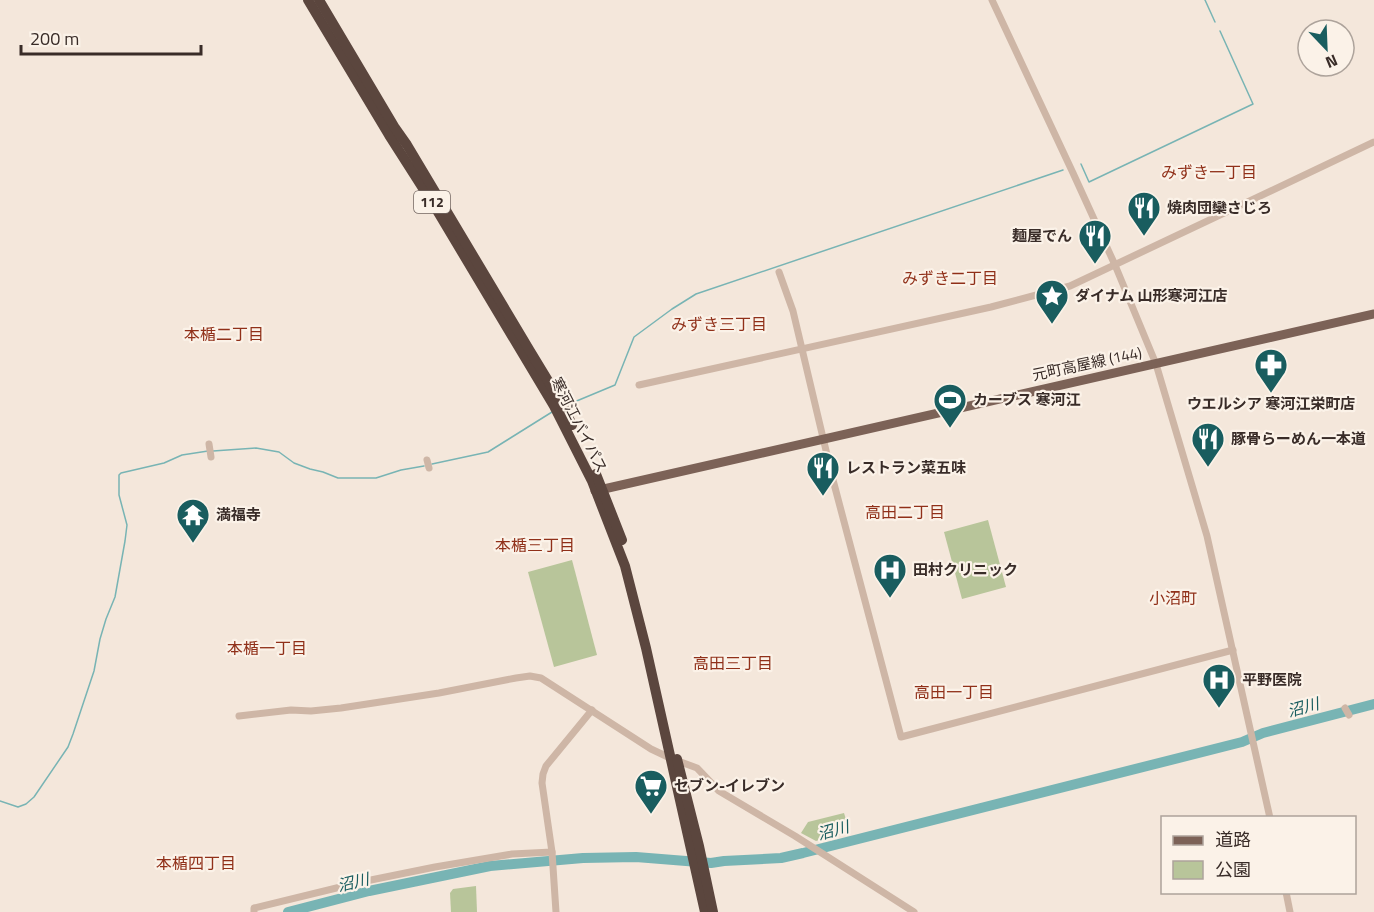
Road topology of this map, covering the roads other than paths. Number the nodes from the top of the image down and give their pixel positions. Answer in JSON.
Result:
{"nodes":[{"id":1,"x":308,"y":0,"type":"edge"},
{"id":2,"x":319,"y":0,"type":"edge"},
{"id":3,"x":992,"y":0,"type":"edge"},
{"id":4,"x":1374,"y":142,"type":"edge"},
{"id":5,"x":1115,"y":265,"type":"junction"},
{"id":6,"x":779,"y":272,"type":"dead end"},
{"id":7,"x":1374,"y":314,"type":"edge"},
{"id":8,"x":802,"y":349,"type":"junction"},
{"id":9,"x":1156,"y":364,"type":"junction"},
{"id":10,"x":639,"y":385,"type":"dead end"},
{"id":11,"x":560,"y":408,"type":"junction"},
{"id":12,"x":824,"y":439,"type":"junction"},
{"id":13,"x":209,"y":444,"type":"dead end"},
{"id":14,"x":211,"y":457,"type":"dead end"},
{"id":15,"x":427,"y":460,"type":"dead end"},
{"id":16,"x":429,"y":468,"type":"dead end"},
{"id":17,"x":599,"y":490,"type":"junction"},
{"id":18,"x":1233,"y":650,"type":"junction"},
{"id":19,"x":592,"y":710,"type":"junction"},
{"id":20,"x":239,"y":716,"type":"dead end"},
{"id":21,"x":674,"y":759,"type":"junction"},
{"id":22,"x":1270,"y":816,"type":"edge"},
{"id":23,"x":552,"y":852,"type":"junction"},
{"id":24,"x":702,"y":878,"type":"junction"},
{"id":25,"x":1286,"y":894,"type":"edge"},
{"id":26,"x":254,"y":911,"type":"edge"},
{"id":27,"x":556,"y":912,"type":"edge"},
{"id":28,"x":705,"y":912,"type":"edge"},
{"id":29,"x":713,"y":912,"type":"edge"},
{"id":30,"x":914,"y":912,"type":"edge"},
{"id":31,"x":1290,"y":912,"type":"edge"}],
"edges":[{"from":1,"to":11,"type":"highway","name":"寒河江バイパス","number":"112"},
{"from":2,"to":11,"type":"highway","name":"寒河江バイパス","number":"112"},
{"from":3,"to":5,"type":"street"},
{"from":4,"to":5,"type":"street"},
{"from":5,"to":8,"type":"street"},
{"from":5,"to":9,"type":"street"},
{"from":6,"to":8,"type":"street"},
{"from":7,"to":9,"type":"main road","name":"元町高屋線 (144)"},
{"from":8,"to":10,"type":"street"},
{"from":8,"to":12,"type":"street"},
{"from":9,"to":12,"type":"main road","name":"元町高屋線 (144)"},
{"from":9,"to":18,"type":"street"},
{"from":11,"to":17,"type":"highway","name":"寒河江バイパス","number":"112"},
{"from":12,"to":17,"type":"main road","name":"元町高屋線 (144)"},
{"from":12,"to":18,"type":"street"},
{"from":13,"to":14,"type":"street"},
{"from":15,"to":16,"type":"street"},
{"from":17,"to":21,"type":"highway","name":"寒河江バイパス","number":"112"},
{"from":18,"to":22,"type":"street"},
{"from":19,"to":20,"type":"street"},
{"from":19,"to":21,"type":"street"},
{"from":19,"to":23,"type":"street"},
{"from":21,"to":24,"type":"highway","name":"寒河江バイパス","number":"112"},
{"from":21,"to":30,"type":"street"},
{"from":23,"to":26,"type":"street"},
{"from":23,"to":27,"type":"street"},
{"from":24,"to":28,"type":"highway","name":"寒河江バイパス","number":"112"},
{"from":24,"to":29,"type":"highway","name":"寒河江バイパス","number":"112"},
{"from":25,"to":31,"type":"street"}]}
